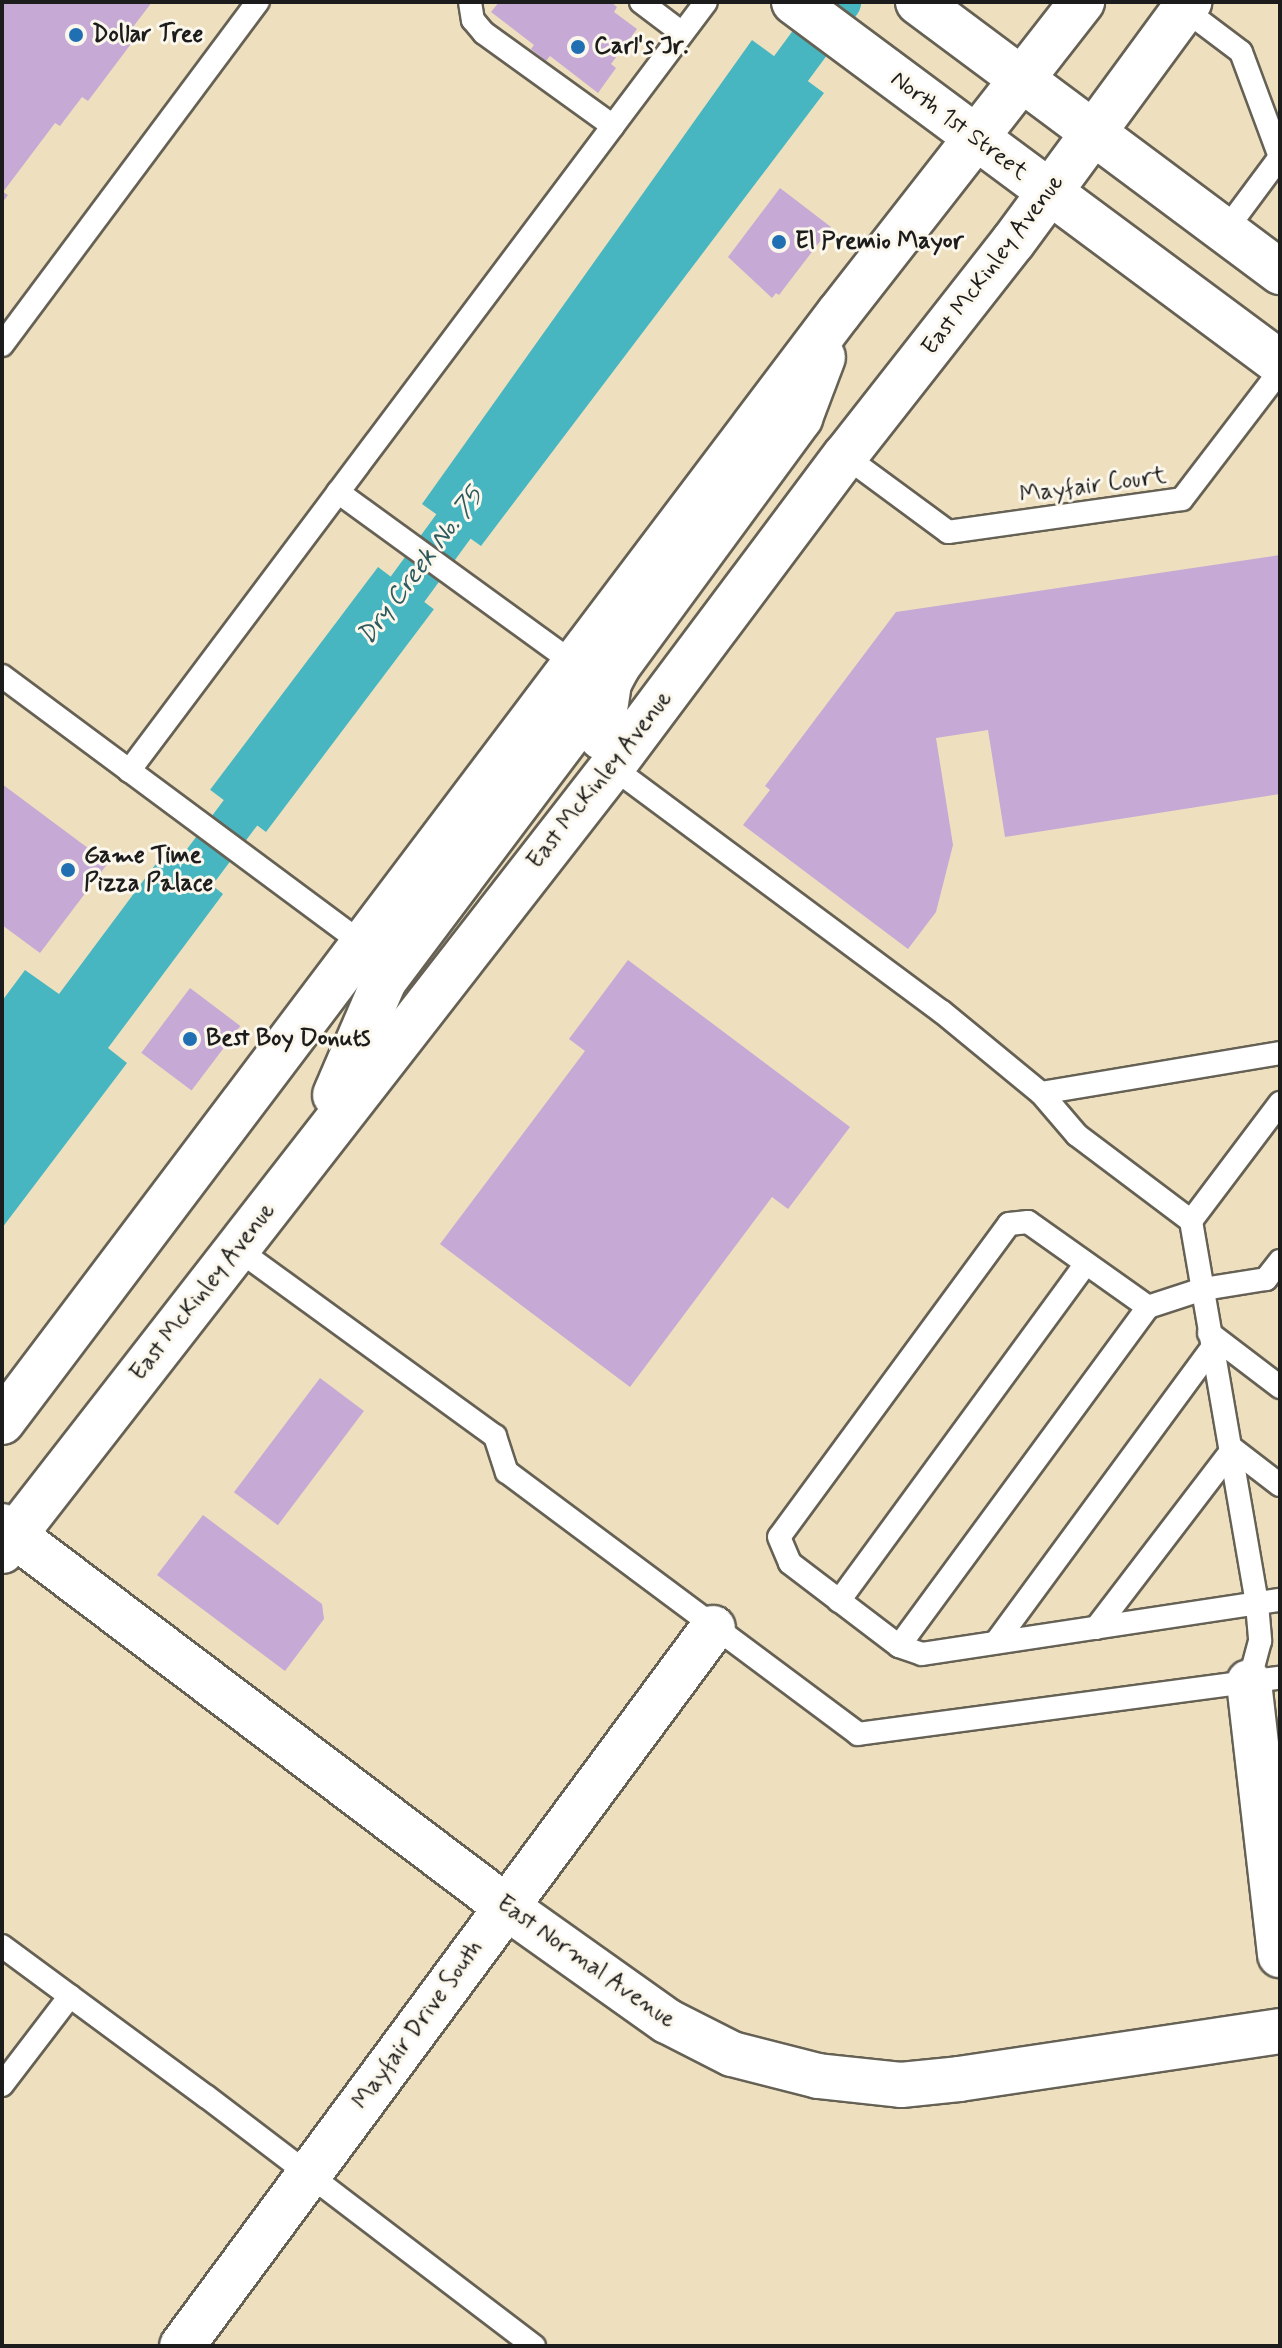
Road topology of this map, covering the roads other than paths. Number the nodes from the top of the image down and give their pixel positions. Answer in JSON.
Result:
{"nodes":[{"id":1,"x":258,"y":2,"type":"edge"},
{"id":2,"x":470,"y":2,"type":"edge"},
{"id":3,"x":641,"y":2,"type":"edge"},
{"id":4,"x":706,"y":2,"type":"edge"},
{"id":5,"x":794,"y":2,"type":"edge"},
{"id":6,"x":918,"y":2,"type":"edge"},
{"id":7,"x":1082,"y":2,"type":"edge"},
{"id":8,"x":1186,"y":6,"type":"edge"},
{"id":9,"x":682,"y":33,"type":"junction"},
{"id":10,"x":1022,"y":80,"type":"junction"},
{"id":11,"x":613,"y":126,"type":"junction"},
{"id":12,"x":1092,"y":133,"type":"junction"},
{"id":13,"x":975,"y":138,"type":"junction"},
{"id":14,"x":1049,"y":193,"type":"junction"},
{"id":15,"x":1225,"y":231,"type":"junction"},
{"id":16,"x":1280,"y":272,"type":"edge"},
{"id":17,"x":839,"y":313,"type":"junction"},
{"id":18,"x":2,"y":345,"type":"edge"},
{"id":19,"x":1280,"y":363,"type":"edge"},
{"id":20,"x":1280,"y":371,"type":"edge"},
{"id":21,"x":845,"y":456,"type":"junction"},
{"id":22,"x":338,"y":492,"type":"junction"},
{"id":23,"x":575,"y":664,"type":"junction"},
{"id":24,"x":2,"y":676,"type":"edge"},
{"id":25,"x":612,"y":767,"type":"junction"},
{"id":26,"x":129,"y":771,"type":"junction"},
{"id":27,"x":364,"y":945,"type":"junction"},
{"id":28,"x":1280,"y":1053,"type":"edge"},
{"id":29,"x":1041,"y":1093,"type":"junction"},
{"id":30,"x":1280,"y":1103,"type":"edge"},
{"id":31,"x":310,"y":1153,"type":"junction"},
{"id":32,"x":1191,"y":1221,"type":"junction"},
{"id":33,"x":236,"y":1248,"type":"junction"},
{"id":34,"x":1280,"y":1261,"type":"edge"},
{"id":35,"x":1086,"y":1264,"type":"junction"},
{"id":36,"x":1273,"y":1285,"type":"edge"},
{"id":37,"x":1203,"y":1289,"type":"junction"},
{"id":38,"x":1148,"y":1307,"type":"junction"},
{"id":39,"x":1211,"y":1340,"type":"junction"},
{"id":40,"x":1280,"y":1387,"type":"edge"},
{"id":41,"x":2,"y":1422,"type":"edge"},
{"id":42,"x":1233,"y":1449,"type":"junction"},
{"id":43,"x":1280,"y":1485,"type":"edge"},
{"id":44,"x":6,"y":1537,"type":"edge"},
{"id":45,"x":1280,"y":1600,"type":"edge"},
{"id":46,"x":839,"y":1601,"type":"junction"},
{"id":47,"x":1257,"y":1604,"type":"junction"},
{"id":48,"x":713,"y":1628,"type":"junction"},
{"id":49,"x":1096,"y":1628,"type":"junction"},
{"id":50,"x":996,"y":1642,"type":"junction"},
{"id":51,"x":899,"y":1646,"type":"junction"},
{"id":52,"x":1264,"y":1680,"type":"edge"},
{"id":53,"x":505,"y":1906,"type":"junction"},
{"id":54,"x":2,"y":1946,"type":"edge"},
{"id":55,"x":1280,"y":1955,"type":"edge"},
{"id":56,"x":70,"y":1996,"type":"junction"},
{"id":57,"x":1280,"y":2031,"type":"edge"},
{"id":58,"x":2,"y":2085,"type":"edge"},
{"id":59,"x":307,"y":2176,"type":"junction"},
{"id":60,"x":182,"y":2346,"type":"edge"},
{"id":61,"x":534,"y":2346,"type":"edge"}],
"edges":[{"from":1,"to":18,"type":"lane"},
{"from":2,"to":11,"type":"lane"},
{"from":3,"to":9,"type":"lane"},
{"from":4,"to":9,"type":"lane"},
{"from":5,"to":13,"type":"main road","name":"North 1st Street"},
{"from":6,"to":10,"type":"main road"},
{"from":7,"to":10,"type":"main road"},
{"from":8,"to":12,"type":"main road","name":"East McKinley Avenue"},
{"from":8,"to":15,"type":"lane"},
{"from":9,"to":11,"type":"lane"},
{"from":10,"to":12,"type":"main road"},
{"from":10,"to":13,"type":"main road"},
{"from":11,"to":22,"type":"lane"},
{"from":12,"to":14,"type":"main road","name":"East McKinley Avenue"},
{"from":12,"to":15,"type":"main road"},
{"from":13,"to":14,"type":"main road","name":"North 1st Street"},
{"from":13,"to":17,"type":"main road"},
{"from":14,"to":19,"type":"main road","name":"North 1st Street"},
{"from":14,"to":21,"type":"main road","name":"East McKinley Avenue"},
{"from":15,"to":16,"type":"main road"},
{"from":17,"to":23,"type":"main road"},
{"from":17,"to":25,"type":"main road"},
{"from":20,"to":21,"type":"lane","name":"Mayfair Court"},
{"from":21,"to":25,"type":"main road","name":"East McKinley Avenue"},
{"from":22,"to":23,"type":"lane"},
{"from":22,"to":26,"type":"lane"},
{"from":23,"to":27,"type":"main road"},
{"from":23,"to":31,"type":"main road"},
{"from":24,"to":26,"type":"lane"},
{"from":25,"to":29,"type":"lane"},
{"from":25,"to":31,"type":"main road","name":"East McKinley Avenue"},
{"from":26,"to":27,"type":"lane"},
{"from":27,"to":41,"type":"main road"},
{"from":28,"to":29,"type":"lane"},
{"from":29,"to":32,"type":"lane"},
{"from":30,"to":32,"type":"lane"},
{"from":31,"to":33,"type":"main road","name":"East McKinley Avenue"},
{"from":32,"to":37,"type":"lane"},
{"from":33,"to":44,"type":"main road","name":"East McKinley Avenue"},
{"from":33,"to":48,"type":"lane"},
{"from":34,"to":36,"type":"lane"},
{"from":35,"to":38,"type":"lane"},
{"from":35,"to":46,"type":"lane"},
{"from":35,"to":46,"type":"lane"},
{"from":36,"to":37,"type":"lane"},
{"from":37,"to":38,"type":"lane"},
{"from":37,"to":39,"type":"lane"},
{"from":38,"to":51,"type":"lane"},
{"from":39,"to":40,"type":"lane"},
{"from":39,"to":42,"type":"lane"},
{"from":39,"to":50,"type":"lane"},
{"from":42,"to":43,"type":"lane"},
{"from":42,"to":47,"type":"lane"},
{"from":42,"to":49,"type":"lane"},
{"from":44,"to":53,"type":"main road","name":"East Normal Avenue"},
{"from":45,"to":47,"type":"lane"},
{"from":46,"to":51,"type":"lane"},
{"from":47,"to":49,"type":"lane"},
{"from":47,"to":52,"type":"lane"},
{"from":48,"to":52,"type":"lane"},
{"from":48,"to":53,"type":"main road","name":"Mayfair Drive South"},
{"from":49,"to":50,"type":"lane"},
{"from":50,"to":51,"type":"lane"},
{"from":52,"to":55,"type":"main road"},
{"from":53,"to":57,"type":"main road","name":"East Normal Avenue"},
{"from":53,"to":59,"type":"main road","name":"Mayfair Drive South"},
{"from":54,"to":56,"type":"lane"},
{"from":56,"to":58,"type":"lane"},
{"from":56,"to":59,"type":"lane"},
{"from":59,"to":60,"type":"main road","name":"Mayfair Drive South"},
{"from":59,"to":61,"type":"lane"}]}
